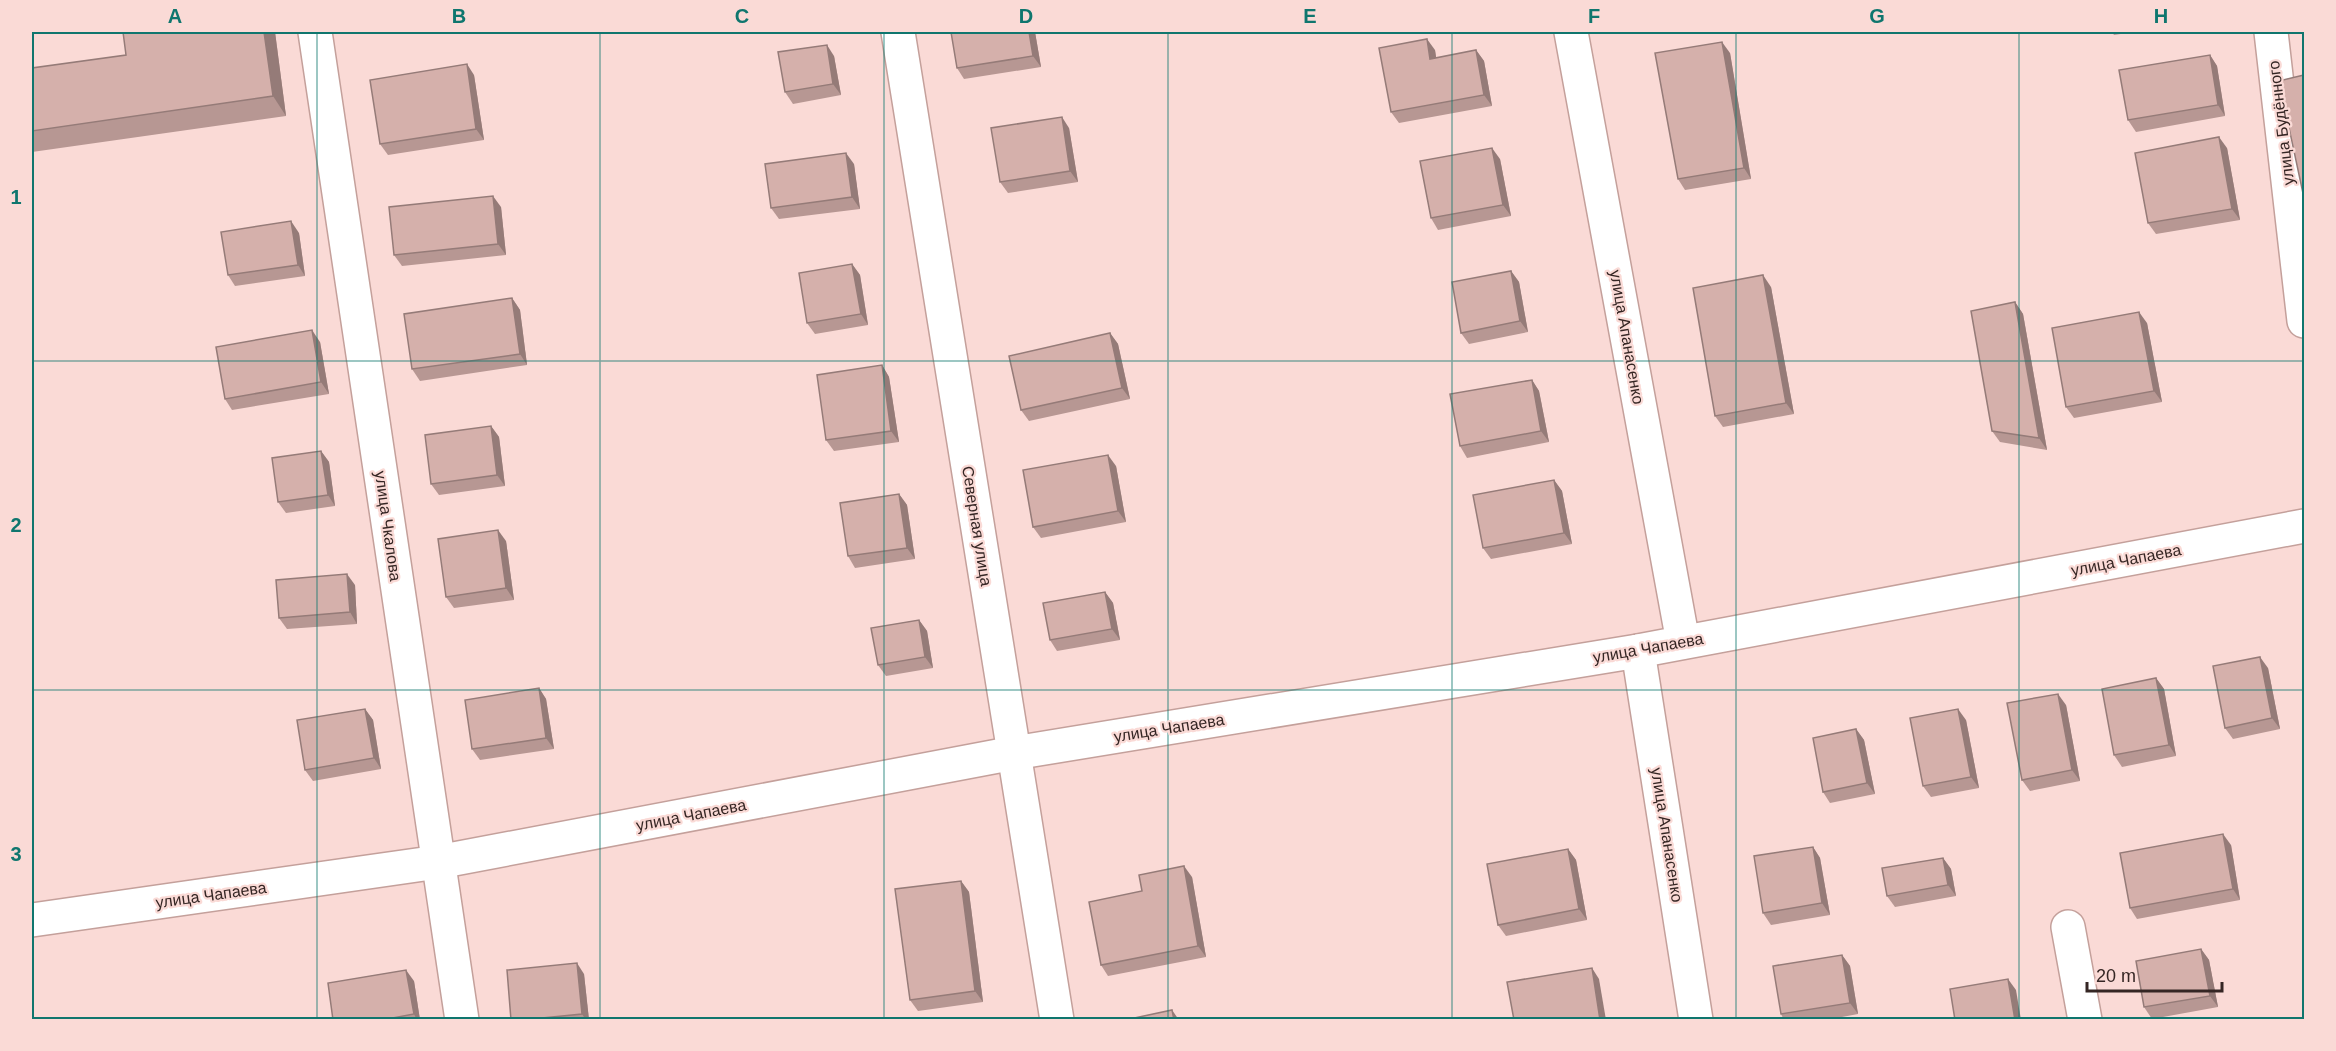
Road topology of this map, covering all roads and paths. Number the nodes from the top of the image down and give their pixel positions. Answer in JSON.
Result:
{"nodes":[{"id":1,"x":315,"y":32,"type":"edge"},
{"id":2,"x":898,"y":32,"type":"edge"},
{"id":3,"x":1571,"y":32,"type":"edge"},
{"id":4,"x":2271,"y":32,"type":"edge"},
{"id":5,"x":2304,"y":321,"type":"edge"},
{"id":6,"x":2304,"y":526,"type":"edge"},
{"id":7,"x":1683,"y":642,"type":"junction"},
{"id":8,"x":1638,"y":651,"type":"junction"},
{"id":9,"x":1014,"y":753,"type":"junction"},
{"id":10,"x":438,"y":862,"type":"junction"},
{"id":11,"x":32,"y":920,"type":"edge"},
{"id":12,"x":2068,"y":927,"type":"dead end"},
{"id":13,"x":462,"y":1020,"type":"edge"},
{"id":14,"x":1057,"y":1020,"type":"edge"},
{"id":15,"x":1696,"y":1020,"type":"edge"},
{"id":16,"x":2085,"y":1020,"type":"edge"}],
"edges":[{"from":1,"to":10,"type":"street","name":"улица Чкалова"},
{"from":2,"to":9,"type":"street","name":"Северная улица"},
{"from":3,"to":7,"type":"street","name":"улица Апанасенко"},
{"from":4,"to":5,"type":"street","name":"улица Будённого"},
{"from":6,"to":7,"type":"street","name":"улица Чапаева"},
{"from":7,"to":8,"type":"street","name":"улица Чапаева"},
{"from":8,"to":9,"type":"street","name":"улица Чапаева"},
{"from":8,"to":15,"type":"street","name":"улица Апанасенко"},
{"from":9,"to":10,"type":"street","name":"улица Чапаева"},
{"from":9,"to":14,"type":"street","name":"Северная улица"},
{"from":10,"to":11,"type":"street","name":"улица Чапаева"},
{"from":10,"to":13,"type":"street","name":"улица Чкалова"},
{"from":12,"to":16,"type":"street"}]}
